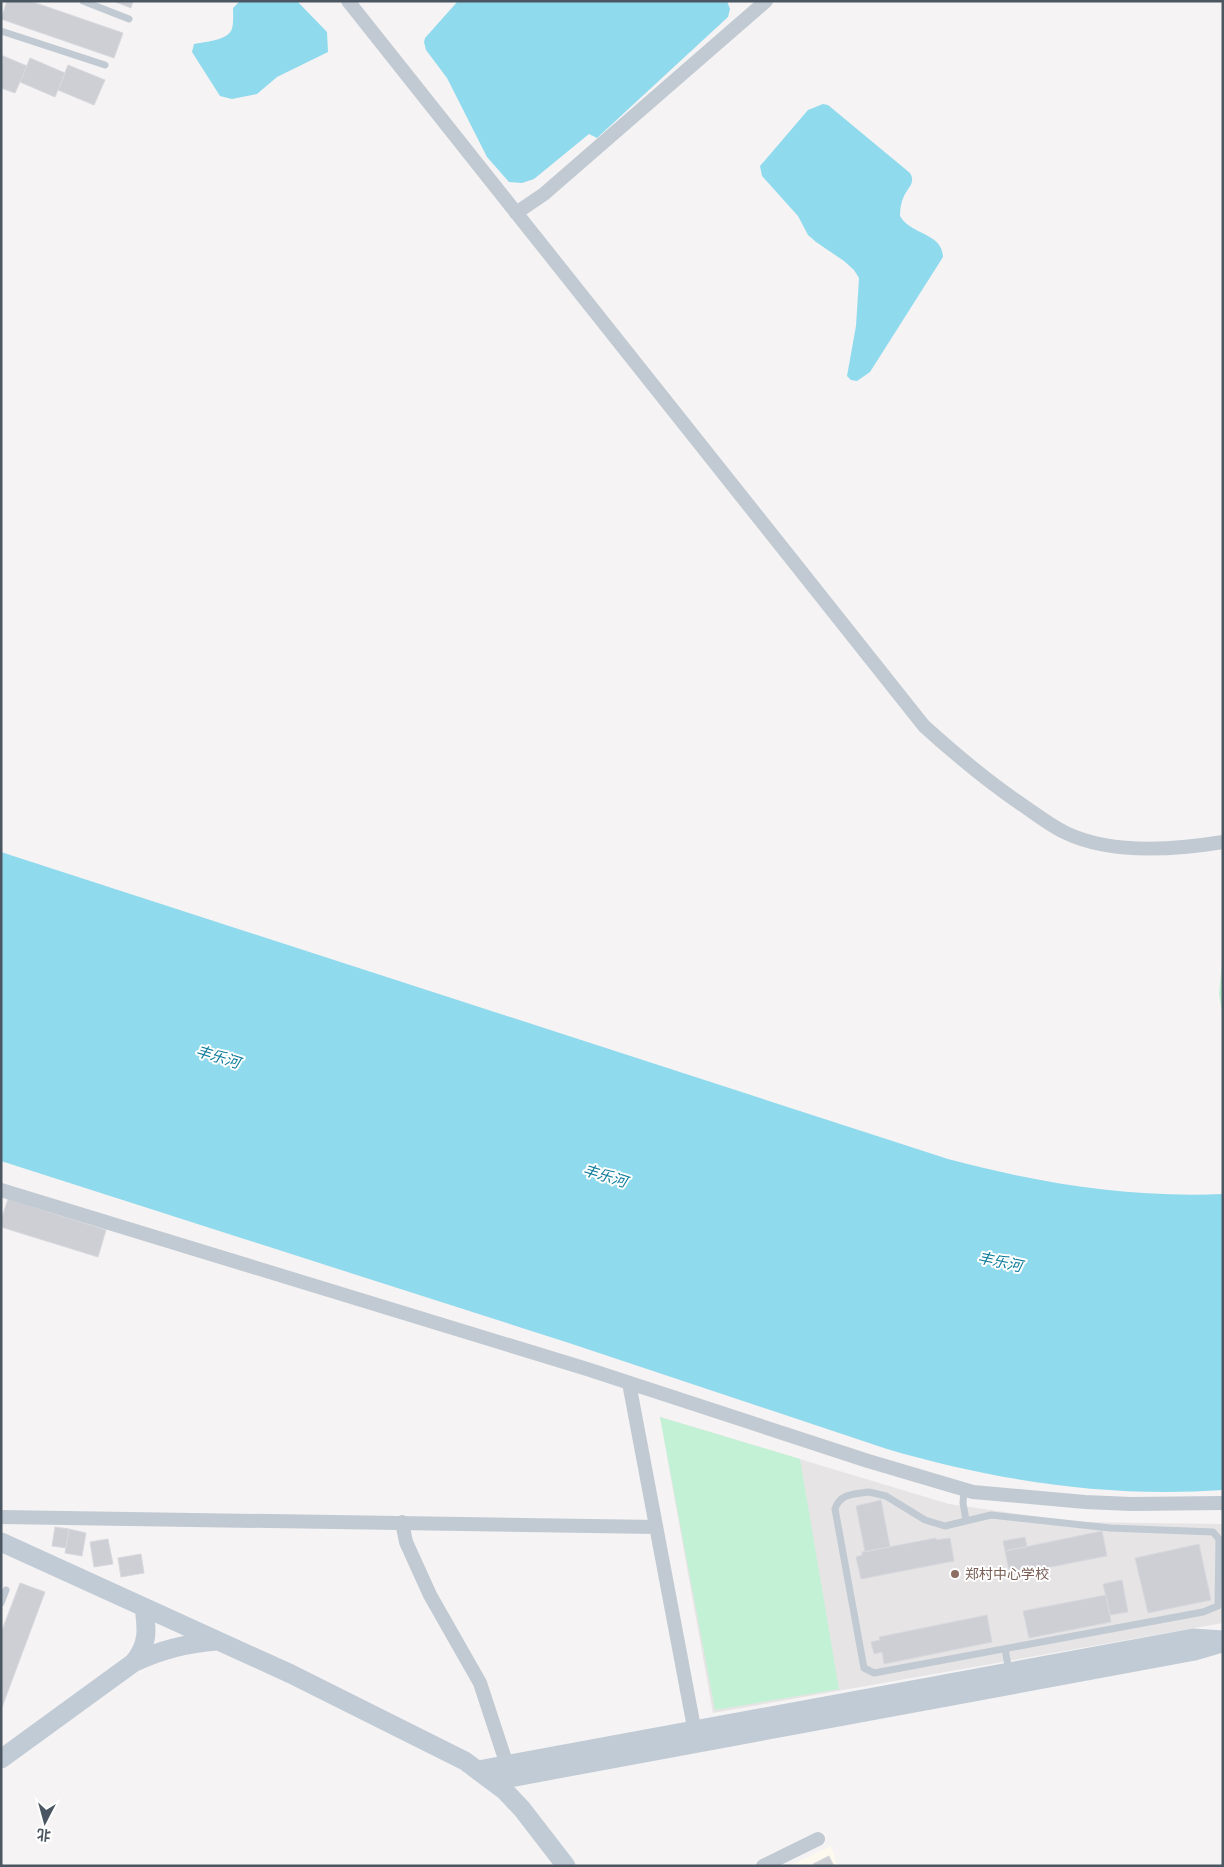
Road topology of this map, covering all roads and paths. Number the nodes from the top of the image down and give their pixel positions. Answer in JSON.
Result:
{"nodes":[{"id":1,"x":82,"y":1,"type":"edge"},
{"id":2,"x":348,"y":1,"type":"edge"},
{"id":3,"x":766,"y":1,"type":"edge"},
{"id":4,"x":129,"y":20,"type":"dead end"},
{"id":5,"x":1,"y":31,"type":"edge"},
{"id":6,"x":105,"y":65,"type":"dead end"},
{"id":7,"x":516,"y":213,"type":"junction"},
{"id":8,"x":1223,"y":842,"type":"edge"},
{"id":9,"x":1,"y":1190,"type":"edge"},
{"id":10,"x":629,"y":1383,"type":"junction"},
{"id":11,"x":964,"y":1489,"type":"junction"},
{"id":12,"x":1223,"y":1503,"type":"edge"},
{"id":13,"x":1,"y":1516,"type":"edge"},
{"id":14,"x":966,"y":1520,"type":"junction"},
{"id":15,"x":402,"y":1522,"type":"junction"},
{"id":16,"x":656,"y":1527,"type":"junction"},
{"id":17,"x":1,"y":1542,"type":"edge"},
{"id":18,"x":6,"y":1590,"type":"dead end"},
{"id":19,"x":1,"y":1603,"type":"edge"},
{"id":20,"x":144,"y":1607,"type":"junction"},
{"id":21,"x":218,"y":1641,"type":"junction"},
{"id":22,"x":1223,"y":1641,"type":"edge"},
{"id":23,"x":1005,"y":1649,"type":"junction"},
{"id":24,"x":133,"y":1663,"type":"junction"},
{"id":25,"x":1009,"y":1672,"type":"junction"},
{"id":26,"x":696,"y":1737,"type":"junction"},
{"id":27,"x":1,"y":1759,"type":"edge"},
{"id":28,"x":506,"y":1765,"type":"junction"},
{"id":29,"x":486,"y":1776,"type":"junction"},
{"id":30,"x":818,"y":1839,"type":"dead end"},
{"id":31,"x":566,"y":1866,"type":"edge"},
{"id":32,"x":763,"y":1866,"type":"edge"}],
"edges":[{"from":1,"to":4,"type":"lane"},
{"from":2,"to":7,"type":"street"},
{"from":3,"to":7,"type":"street"},
{"from":5,"to":6,"type":"lane"},
{"from":7,"to":8,"type":"street"},
{"from":9,"to":10,"type":"street"},
{"from":10,"to":11,"type":"street"},
{"from":10,"to":16,"type":"street"},
{"from":11,"to":12,"type":"street"},
{"from":11,"to":14,"type":"lane"},
{"from":13,"to":15,"type":"street"},
{"from":14,"to":23,"type":"lane"},
{"from":14,"to":23,"type":"lane"},
{"from":15,"to":16,"type":"street"},
{"from":15,"to":28,"type":"street"},
{"from":16,"to":26,"type":"street"},
{"from":17,"to":20,"type":"street"},
{"from":18,"to":19,"type":"lane"},
{"from":20,"to":21,"type":"street"},
{"from":20,"to":24,"type":"street"},
{"from":21,"to":24,"type":"street"},
{"from":21,"to":29,"type":"street"},
{"from":22,"to":25,"type":"street"},
{"from":22,"to":26,"type":"street"},
{"from":23,"to":25,"type":"lane"},
{"from":24,"to":27,"type":"street"},
{"from":25,"to":26,"type":"street"},
{"from":26,"to":28,"type":"street"},
{"from":26,"to":29,"type":"street"},
{"from":28,"to":29,"type":"street"},
{"from":29,"to":31,"type":"street"},
{"from":30,"to":32,"type":"street"}]}
